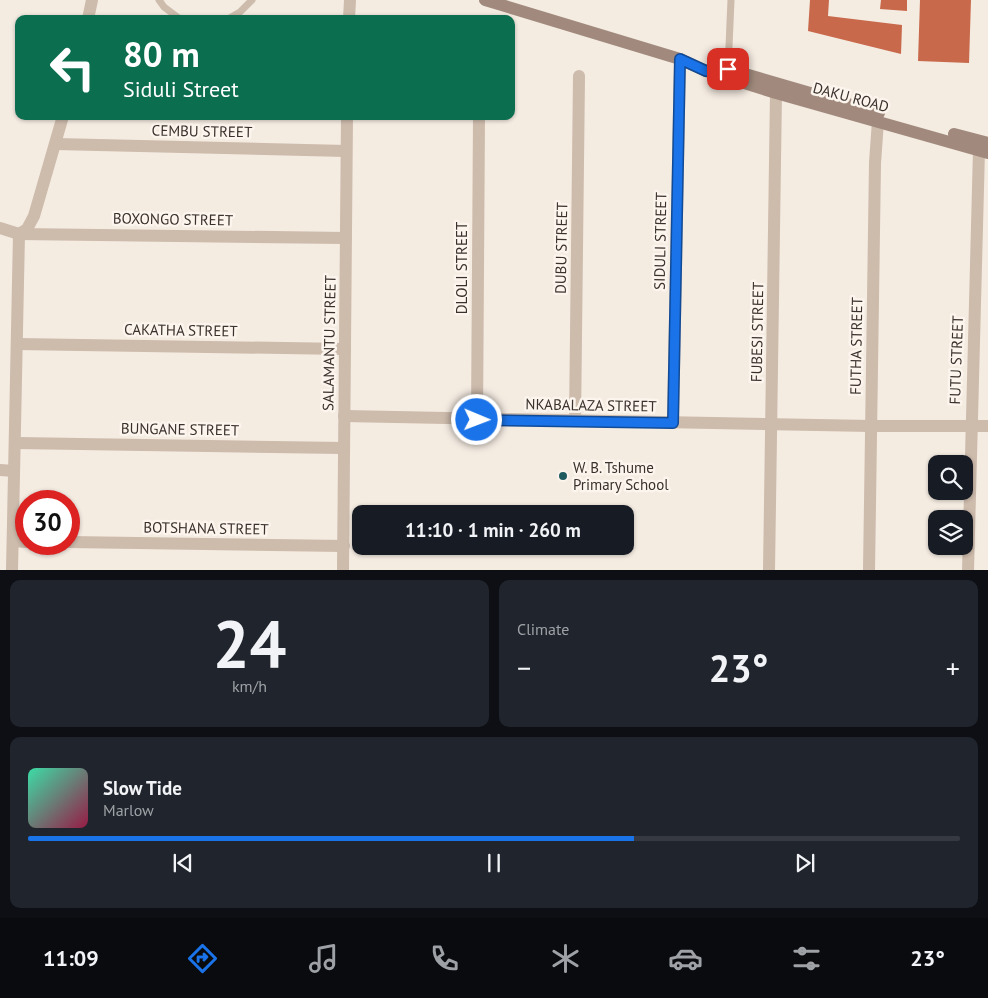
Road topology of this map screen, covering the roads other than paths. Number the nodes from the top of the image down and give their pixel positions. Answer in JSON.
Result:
{"nodes":[{"id":1,"x":92,"y":0,"type":"edge"},
{"id":2,"x":159,"y":0,"type":"edge"},
{"id":3,"x":252,"y":0,"type":"edge"},
{"id":4,"x":350,"y":0,"type":"edge"},
{"id":5,"x":485,"y":0,"type":"edge"},
{"id":6,"x":731,"y":0,"type":"edge"},
{"id":7,"x":89,"y":15,"type":"edge"},
{"id":8,"x":175,"y":15,"type":"edge"},
{"id":9,"x":235,"y":15,"type":"edge"},
{"id":10,"x":349,"y":15,"type":"edge"},
{"id":11,"x":680,"y":59,"type":"junction"},
{"id":12,"x":728,"y":69,"type":"junction"},
{"id":13,"x":706,"y":71,"type":"junction"},
{"id":14,"x":578,"y":76,"type":"dead end"},
{"id":15,"x":776,"y":93,"type":"junction"},
{"id":16,"x":62,"y":120,"type":"edge"},
{"id":17,"x":347,"y":120,"type":"edge"},
{"id":18,"x":479,"y":120,"type":"edge"},
{"id":19,"x":878,"y":122,"type":"junction"},
{"id":20,"x":56,"y":144,"type":"junction"},
{"id":21,"x":985,"y":149,"type":"edge"},
{"id":22,"x":346,"y":151,"type":"junction"},
{"id":23,"x":0,"y":228,"type":"edge"},
{"id":24,"x":19,"y":234,"type":"junction"},
{"id":25,"x":346,"y":238,"type":"junction"},
{"id":26,"x":17,"y":344,"type":"junction"},
{"id":27,"x":345,"y":349,"type":"junction"},
{"id":28,"x":344,"y":416,"type":"junction"},
{"id":29,"x":477,"y":420,"type":"junction"},
{"id":30,"x":575,"y":421,"type":"junction"},
{"id":31,"x":673,"y":423,"type":"junction"},
{"id":32,"x":772,"y":424,"type":"junction"},
{"id":33,"x":871,"y":426,"type":"junction"},
{"id":34,"x":970,"y":426,"type":"junction"},
{"id":35,"x":988,"y":426,"type":"edge"},
{"id":36,"x":16,"y":443,"type":"junction"},
{"id":37,"x":343,"y":448,"type":"junction"},
{"id":38,"x":0,"y":470,"type":"edge"},
{"id":39,"x":14,"y":471,"type":"junction"},
{"id":40,"x":13,"y":541,"type":"joint"},
{"id":41,"x":80,"y":542,"type":"edge"},
{"id":42,"x":344,"y":546,"type":"junction"},
{"id":43,"x":8,"y":570,"type":"edge"},
{"id":44,"x":343,"y":570,"type":"edge"},
{"id":45,"x":769,"y":570,"type":"edge"},
{"id":46,"x":869,"y":570,"type":"edge"},
{"id":47,"x":968,"y":570,"type":"edge"}],
"edges":[{"from":1,"to":7,"type":"street"},
{"from":2,"to":8,"type":"lane"},
{"from":3,"to":9,"type":"lane"},
{"from":4,"to":10,"type":"street"},
{"from":5,"to":11,"type":"main road","name":"DAKU ROAD"},
{"from":6,"to":12,"type":"lane"},
{"from":11,"to":13,"type":"main road","name":"DAKU ROAD"},
{"from":11,"to":31,"type":"street","name":"SIDULI STREET"},
{"from":12,"to":13,"type":"main road","name":"DAKU ROAD"},
{"from":12,"to":21,"type":"main road","name":"DAKU ROAD"},
{"from":13,"to":15,"type":"main road","name":"DAKU ROAD"},
{"from":14,"to":30,"type":"street","name":"DUBU STREET"},
{"from":15,"to":19,"type":"main road","name":"DAKU ROAD"},
{"from":15,"to":32,"type":"street","name":"FUBESI STREET"},
{"from":16,"to":20,"type":"street"},
{"from":17,"to":22,"type":"street","name":"SALAMANTU STREET"},
{"from":18,"to":29,"type":"street","name":"DLOLI STREET"},
{"from":19,"to":21,"type":"main road","name":"DAKU ROAD"},
{"from":19,"to":33,"type":"street","name":"FUTHA STREET"},
{"from":20,"to":22,"type":"street","name":"CEMBU STREET"},
{"from":20,"to":24,"type":"street"},
{"from":21,"to":34,"type":"street","name":"FUTU STREET"},
{"from":22,"to":25,"type":"street","name":"SALAMANTU STREET"},
{"from":23,"to":24,"type":"street","name":"BOXONGO STREET"},
{"from":24,"to":25,"type":"street","name":"BOXONGO STREET"},
{"from":24,"to":26,"type":"street"},
{"from":25,"to":27,"type":"street","name":"SALAMANTU STREET"},
{"from":26,"to":27,"type":"street","name":"CAKATHA STREET"},
{"from":26,"to":36,"type":"street"},
{"from":27,"to":28,"type":"street","name":"SALAMANTU STREET"},
{"from":28,"to":29,"type":"street","name":"NKABALAZA STREET"},
{"from":28,"to":37,"type":"street","name":"SALAMANTU STREET"},
{"from":29,"to":30,"type":"street","name":"NKABALAZA STREET"},
{"from":30,"to":31,"type":"street","name":"NKABALAZA STREET"},
{"from":31,"to":32,"type":"street","name":"NKABALAZA STREET"},
{"from":32,"to":33,"type":"street","name":"NKABALAZA STREET"},
{"from":32,"to":45,"type":"street","name":"FUBESI STREET"},
{"from":33,"to":34,"type":"street","name":"NKABALAZA STREET"},
{"from":33,"to":46,"type":"street","name":"FUTHA STREET"},
{"from":34,"to":35,"type":"street","name":"NKABALAZA STREET"},
{"from":34,"to":47,"type":"street","name":"FUTU STREET"},
{"from":36,"to":37,"type":"street","name":"BUNGANE STREET"},
{"from":36,"to":39,"type":"street"},
{"from":37,"to":42,"type":"street","name":"SALAMANTU STREET"},
{"from":38,"to":39,"type":"street"},
{"from":39,"to":40,"type":"street"},
{"from":40,"to":43,"type":"street"},
{"from":41,"to":42,"type":"street","name":"BOTSHANA STREET"},
{"from":42,"to":44,"type":"street","name":"SALAMANTU STREET"}]}
